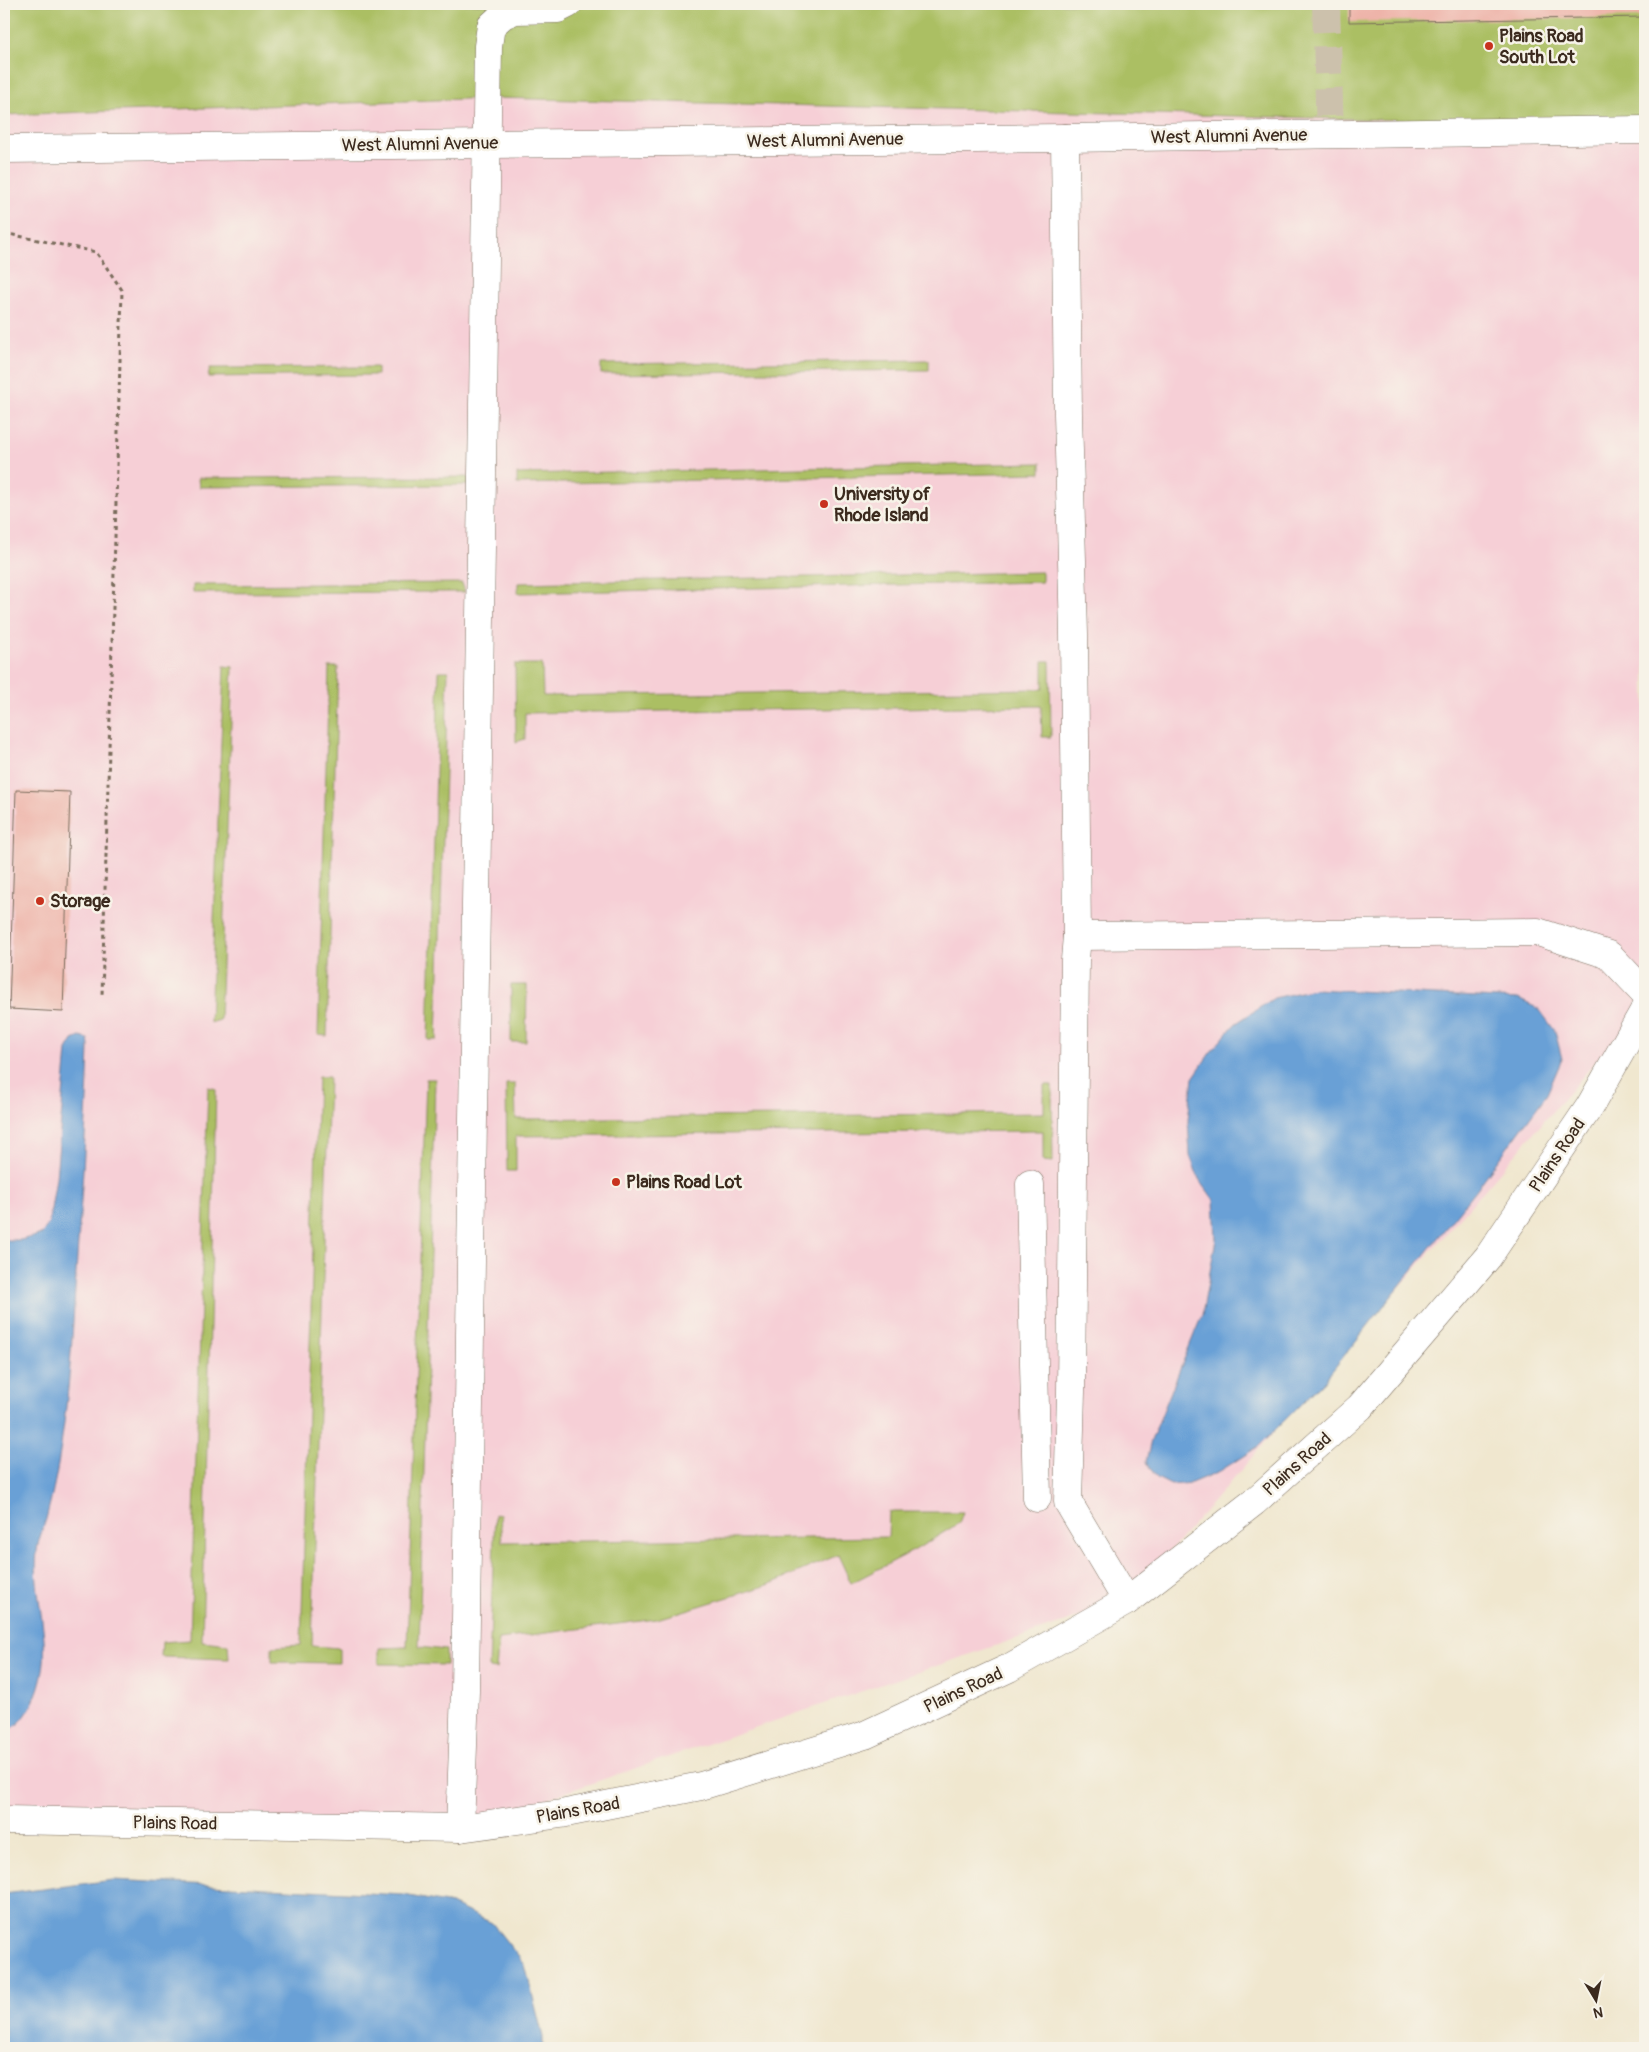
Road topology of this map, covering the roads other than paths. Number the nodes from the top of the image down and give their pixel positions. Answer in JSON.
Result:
{"nodes":[{"id":1,"x":568,"y":4,"type":"edge"},
{"id":2,"x":1645,"y":130,"type":"edge"},
{"id":3,"x":1065,"y":138,"type":"junction"},
{"id":4,"x":486,"y":143,"type":"junction"},
{"id":5,"x":4,"y":149,"type":"edge"},
{"id":6,"x":1077,"y":936,"type":"junction"},
{"id":7,"x":1645,"y":993,"type":"edge"},
{"id":8,"x":1645,"y":1009,"type":"edge"},
{"id":9,"x":1030,"y":1184,"type":"dead end"},
{"id":10,"x":1037,"y":1498,"type":"dead end"},
{"id":11,"x":1127,"y":1601,"type":"junction"},
{"id":12,"x":4,"y":1820,"type":"edge"},
{"id":13,"x":460,"y":1828,"type":"junction"}],
"edges":[{"from":1,"to":4,"type":"street"},
{"from":2,"to":3,"type":"street","name":"West Alumni Avenue"},
{"from":3,"to":4,"type":"street","name":"West Alumni Avenue"},
{"from":3,"to":6,"type":"street"},
{"from":4,"to":5,"type":"street","name":"West Alumni Avenue"},
{"from":4,"to":13,"type":"street"},
{"from":6,"to":7,"type":"street"},
{"from":6,"to":11,"type":"street"},
{"from":8,"to":11,"type":"street","name":"Plains Road"},
{"from":9,"to":10,"type":"street"},
{"from":11,"to":13,"type":"street","name":"Plains Road"},
{"from":12,"to":13,"type":"street","name":"Plains Road"}]}
